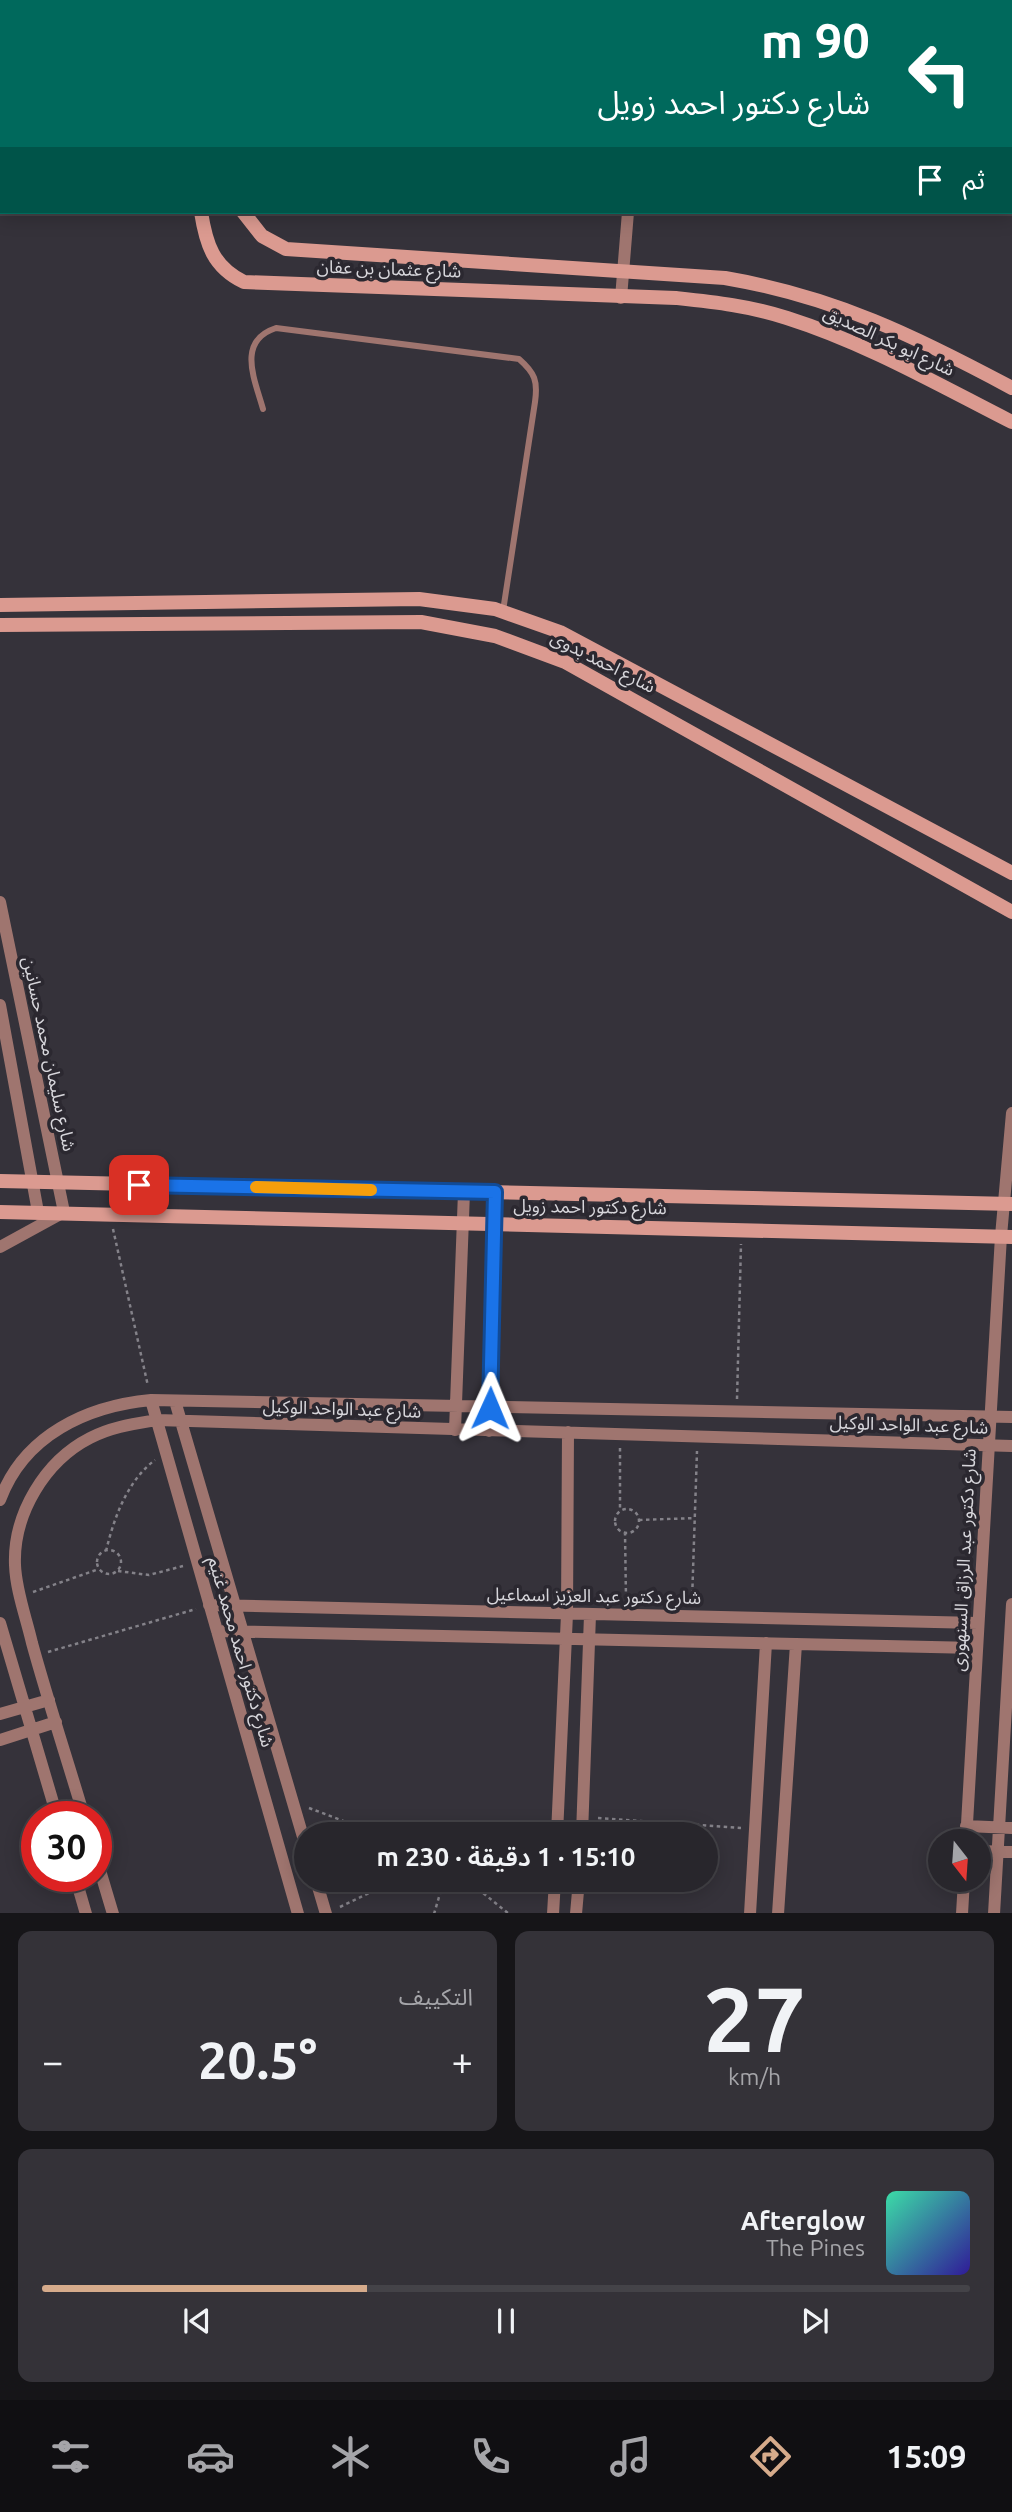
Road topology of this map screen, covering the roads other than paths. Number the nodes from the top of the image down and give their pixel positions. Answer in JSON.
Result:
{"nodes":[{"id":1,"x":201,"y":214,"type":"edge"},
{"id":2,"x":245,"y":214,"type":"edge"},
{"id":3,"x":628,"y":214,"type":"edge"},
{"id":4,"x":623,"y":271,"type":"junction"},
{"id":5,"x":621,"y":298,"type":"junction"},
{"id":6,"x":1012,"y":388,"type":"edge"},
{"id":7,"x":263,"y":409,"type":"dead end"},
{"id":8,"x":1012,"y":422,"type":"edge"},
{"id":9,"x":0,"y":605,"type":"edge"},
{"id":10,"x":503,"y":611,"type":"junction"},
{"id":11,"x":0,"y":625,"type":"edge"},
{"id":12,"x":1012,"y":873,"type":"edge"},
{"id":13,"x":0,"y":902,"type":"edge"},
{"id":14,"x":1012,"y":912,"type":"edge"},
{"id":15,"x":0,"y":1005,"type":"edge"},
{"id":16,"x":1012,"y":1114,"type":"edge"},
{"id":17,"x":0,"y":1181,"type":"edge"},
{"id":18,"x":33,"y":1182,"type":"junction"},
{"id":19,"x":58,"y":1183,"type":"junction"},
{"id":20,"x":464,"y":1192,"type":"junction"},
{"id":21,"x":495,"y":1192,"type":"junction"},
{"id":22,"x":1008,"y":1204,"type":"edge"},
{"id":23,"x":0,"y":1212,"type":"edge"},
{"id":24,"x":38,"y":1212,"type":"junction"},
{"id":25,"x":64,"y":1212,"type":"junction"},
{"id":26,"x":463,"y":1223,"type":"junction"},
{"id":27,"x":494,"y":1224,"type":"junction"},
{"id":28,"x":1006,"y":1236,"type":"edge"},
{"id":29,"x":0,"y":1247,"type":"edge"},
{"id":30,"x":150,"y":1400,"type":"junction"},
{"id":31,"x":175,"y":1401,"type":"junction"},
{"id":32,"x":456,"y":1407,"type":"junction"},
{"id":33,"x":490,"y":1408,"type":"junction"},
{"id":34,"x":990,"y":1417,"type":"junction"},
{"id":35,"x":1012,"y":1418,"type":"edge"},
{"id":36,"x":157,"y":1420,"type":"junction"},
{"id":37,"x":181,"y":1421,"type":"junction"},
{"id":38,"x":455,"y":1430,"type":"junction"},
{"id":39,"x":489,"y":1431,"type":"junction"},
{"id":40,"x":568,"y":1432,"type":"junction"},
{"id":41,"x":988,"y":1445,"type":"junction"},
{"id":42,"x":1012,"y":1446,"type":"edge"},
{"id":43,"x":0,"y":1500,"type":"edge"},
{"id":44,"x":234,"y":1604,"type":"junction"},
{"id":45,"x":1012,"y":1604,"type":"edge"},
{"id":46,"x":209,"y":1605,"type":"junction"},
{"id":47,"x":567,"y":1614,"type":"junction"},
{"id":48,"x":590,"y":1615,"type":"junction"},
{"id":49,"x":0,"y":1623,"type":"edge"},
{"id":50,"x":978,"y":1623,"type":"junction"},
{"id":51,"x":217,"y":1631,"type":"junction"},
{"id":52,"x":243,"y":1632,"type":"junction"},
{"id":53,"x":566,"y":1639,"type":"junction"},
{"id":54,"x":590,"y":1639,"type":"junction"},
{"id":55,"x":766,"y":1643,"type":"junction"},
{"id":56,"x":796,"y":1644,"type":"junction"},
{"id":57,"x":976,"y":1648,"type":"junction"},
{"id":58,"x":50,"y":1700,"type":"junction"},
{"id":59,"x":25,"y":1707,"type":"junction"},
{"id":60,"x":0,"y":1714,"type":"edge"},
{"id":61,"x":56,"y":1722,"type":"junction"},
{"id":62,"x":32,"y":1730,"type":"junction"},
{"id":63,"x":0,"y":1740,"type":"edge"},
{"id":64,"x":53,"y":1801,"type":"edge"},
{"id":65,"x":80,"y":1801,"type":"edge"},
{"id":66,"x":299,"y":1822,"type":"edge"},
{"id":67,"x":558,"y":1822,"type":"edge"},
{"id":68,"x":583,"y":1822,"type":"edge"},
{"id":69,"x":966,"y":1826,"type":"joint"},
{"id":70,"x":998,"y":1828,"type":"junction"},
{"id":71,"x":1012,"y":1828,"type":"edge"},
{"id":72,"x":991,"y":1852,"type":"edge"},
{"id":73,"x":998,"y":1852,"type":"junction"},
{"id":74,"x":1012,"y":1852,"type":"edge"},
{"id":75,"x":80,"y":1892,"type":"edge"},
{"id":76,"x":107,"y":1892,"type":"edge"},
{"id":77,"x":322,"y":1892,"type":"edge"},
{"id":78,"x":554,"y":1892,"type":"edge"},
{"id":79,"x":578,"y":1892,"type":"edge"},
{"id":80,"x":963,"y":1892,"type":"edge"},
{"id":81,"x":332,"y":1911,"type":"edge"},
{"id":82,"x":86,"y":1913,"type":"edge"},
{"id":83,"x":113,"y":1913,"type":"edge"},
{"id":84,"x":298,"y":1913,"type":"edge"},
{"id":85,"x":553,"y":1913,"type":"edge"},
{"id":86,"x":576,"y":1913,"type":"edge"},
{"id":87,"x":750,"y":1913,"type":"edge"},
{"id":88,"x":778,"y":1913,"type":"edge"},
{"id":89,"x":962,"y":1913,"type":"edge"},
{"id":90,"x":994,"y":1913,"type":"edge"}],
"edges":[{"from":1,"to":5,"type":"street","name":"شارع عثمان بن عفان"},
{"from":2,"to":4,"type":"street","name":"شارع عثمان بن عفان"},
{"from":3,"to":4,"type":"street"},
{"from":4,"to":5,"type":"street"},
{"from":4,"to":6,"type":"street","name":"شارع ابو بكر الصديق"},
{"from":5,"to":8,"type":"street","name":"شارع ابو بكر الصديق"},
{"from":7,"to":10,"type":"lane"},
{"from":9,"to":10,"type":"street","name":"شارع احمد بدوى"},
{"from":10,"to":12,"type":"street","name":"شارع احمد بدوى"},
{"from":11,"to":14,"type":"street","name":"شارع احمد بدوى"},
{"from":13,"to":19,"type":"street","name":"شارع سليمان محمد حسانين"},
{"from":15,"to":18,"type":"street"},
{"from":16,"to":22,"type":"street","name":"شارع دكتور عبد الرزاق السنهورى"},
{"from":17,"to":18,"type":"street","name":"شارع دكتور احمد زويل"},
{"from":18,"to":19,"type":"street","name":"شارع دكتور احمد زويل"},
{"from":18,"to":24,"type":"street"},
{"from":19,"to":20,"type":"street","name":"شارع دكتور احمد زويل"},
{"from":19,"to":25,"type":"street","name":"شارع سليمان محمد حسانين"},
{"from":20,"to":21,"type":"street","name":"شارع دكتور احمد زويل"},
{"from":20,"to":26,"type":"street"},
{"from":21,"to":22,"type":"street","name":"شارع دكتور احمد زويل"},
{"from":21,"to":27,"type":"street"},
{"from":22,"to":28,"type":"street","name":"شارع دكتور عبد الرزاق السنهورى"},
{"from":23,"to":24,"type":"street","name":"شارع دكتور احمد زويل"},
{"from":24,"to":25,"type":"street","name":"شارع دكتور احمد زويل"},
{"from":25,"to":26,"type":"street","name":"شارع دكتور احمد زويل"},
{"from":25,"to":29,"type":"street"},
{"from":26,"to":27,"type":"street","name":"شارع دكتور احمد زويل"},
{"from":26,"to":32,"type":"street"},
{"from":27,"to":28,"type":"street","name":"شارع دكتور احمد زويل"},
{"from":27,"to":33,"type":"street"},
{"from":28,"to":34,"type":"street","name":"شارع دكتور عبد الرزاق السنهورى"},
{"from":30,"to":31,"type":"street","name":"شارع عبد الواحد الوكيل"},
{"from":30,"to":36,"type":"street","name":"شارع دكتور احمد محمد غنيم"},
{"from":30,"to":43,"type":"street","name":"شارع عبد الواحد الوكيل"},
{"from":31,"to":32,"type":"street","name":"شارع عبد الواحد الوكيل"},
{"from":31,"to":37,"type":"street","name":"شارع دكتور احمد محمد غنيم"},
{"from":32,"to":33,"type":"street","name":"شارع عبد الواحد الوكيل"},
{"from":32,"to":38,"type":"street"},
{"from":33,"to":34,"type":"street","name":"شارع عبد الواحد الوكيل"},
{"from":33,"to":39,"type":"street"},
{"from":34,"to":35,"type":"street","name":"شارع عبد الواحد الوكيل"},
{"from":34,"to":41,"type":"street","name":"شارع دكتور عبد الرزاق السنهورى"},
{"from":36,"to":37,"type":"street","name":"شارع عبد الواحد الوكيل"},
{"from":36,"to":46,"type":"street","name":"شارع دكتور احمد محمد غنيم"},
{"from":36,"to":58,"type":"street","name":"شارع عبد الواحد الوكيل"},
{"from":37,"to":38,"type":"street","name":"شارع عبد الواحد الوكيل"},
{"from":37,"to":44,"type":"street","name":"شارع دكتور احمد محمد غنيم"},
{"from":38,"to":39,"type":"street","name":"شارع عبد الواحد الوكيل"},
{"from":39,"to":40,"type":"street","name":"شارع عبد الواحد الوكيل"},
{"from":40,"to":41,"type":"street","name":"شارع عبد الواحد الوكيل"},
{"from":40,"to":47,"type":"street"},
{"from":41,"to":42,"type":"street","name":"شارع عبد الواحد الوكيل"},
{"from":41,"to":50,"type":"street","name":"شارع دكتور عبد الرزاق السنهورى"},
{"from":44,"to":46,"type":"street","name":"شارع دكتور عبد العزيز اسماعيل"},
{"from":44,"to":47,"type":"street","name":"شارع دكتور عبد العزيز اسماعيل"},
{"from":44,"to":52,"type":"street","name":"شارع دكتور احمد محمد غنيم"},
{"from":45,"to":70,"type":"street"},
{"from":46,"to":51,"type":"street","name":"شارع دكتور احمد محمد غنيم"},
{"from":47,"to":48,"type":"street","name":"شارع دكتور عبد العزيز اسماعيل"},
{"from":47,"to":53,"type":"street"},
{"from":48,"to":50,"type":"street","name":"شارع دكتور عبد العزيز اسماعيل"},
{"from":48,"to":54,"type":"street"},
{"from":49,"to":59,"type":"street"},
{"from":50,"to":57,"type":"street","name":"شارع دكتور عبد الرزاق السنهورى"},
{"from":51,"to":52,"type":"street"},
{"from":51,"to":84,"type":"street","name":"شارع دكتور احمد محمد غنيم"},
{"from":52,"to":53,"type":"street"},
{"from":52,"to":66,"type":"street","name":"شارع دكتور احمد محمد غنيم"},
{"from":53,"to":54,"type":"street"},
{"from":53,"to":67,"type":"street"},
{"from":54,"to":55,"type":"street"},
{"from":54,"to":68,"type":"street"},
{"from":55,"to":56,"type":"street"},
{"from":55,"to":87,"type":"street"},
{"from":56,"to":57,"type":"street"},
{"from":56,"to":88,"type":"street"},
{"from":57,"to":69,"type":"street","name":"شارع دكتور عبد الرزاق السنهورى"},
{"from":58,"to":59,"type":"street"},
{"from":58,"to":61,"type":"street","name":"شارع عبد الواحد الوكيل"},
{"from":59,"to":60,"type":"street"},
{"from":59,"to":62,"type":"street"},
{"from":61,"to":62,"type":"street"},
{"from":61,"to":65,"type":"street","name":"شارع عبد الواحد الوكيل"},
{"from":62,"to":63,"type":"street"},
{"from":62,"to":64,"type":"street"},
{"from":69,"to":70,"type":"street"},
{"from":70,"to":71,"type":"street"},
{"from":70,"to":73,"type":"street"},
{"from":72,"to":73,"type":"street"},
{"from":73,"to":74,"type":"street"},
{"from":73,"to":90,"type":"street"},
{"from":75,"to":82,"type":"street"},
{"from":76,"to":83,"type":"street"},
{"from":77,"to":81,"type":"street"},
{"from":78,"to":85,"type":"street"},
{"from":79,"to":86,"type":"street"},
{"from":80,"to":89,"type":"street"}]}
